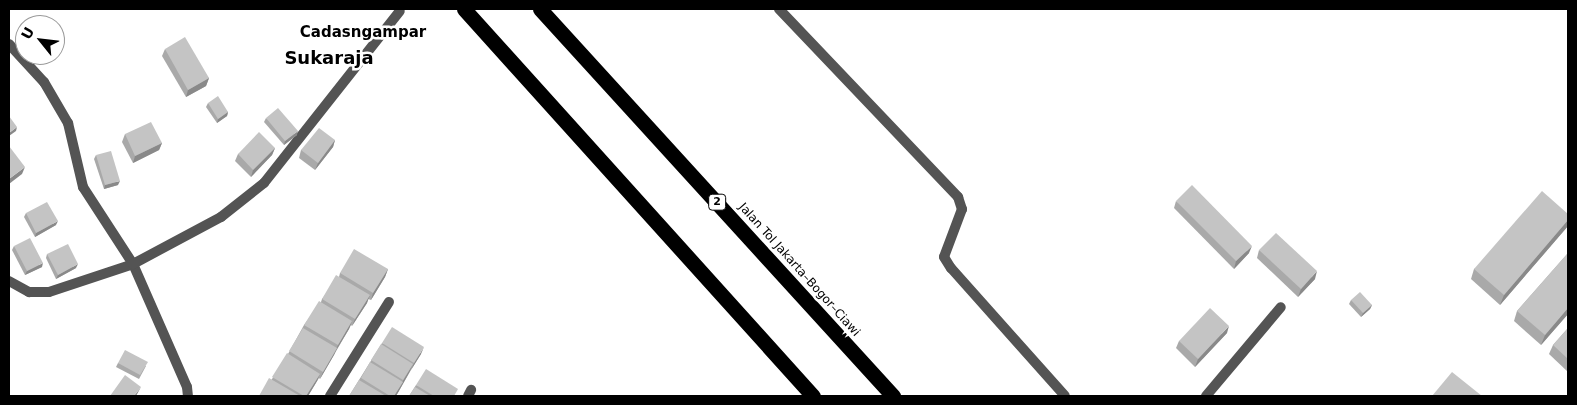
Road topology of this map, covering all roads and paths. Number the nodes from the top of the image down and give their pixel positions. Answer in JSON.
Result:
{"nodes":[{"id":1,"x":464,"y":9,"type":"edge"},
{"id":2,"x":540,"y":9,"type":"edge"},
{"id":3,"x":779,"y":9,"type":"edge"},
{"id":4,"x":400,"y":10,"type":"dead end"},
{"id":5,"x":9,"y":44,"type":"edge"},
{"id":6,"x":133,"y":264,"type":"junction"},
{"id":7,"x":9,"y":281,"type":"edge"},
{"id":8,"x":389,"y":302,"type":"dead end"},
{"id":9,"x":1281,"y":307,"type":"dead end"},
{"id":10,"x":188,"y":396,"type":"edge"},
{"id":11,"x":330,"y":396,"type":"edge"},
{"id":12,"x":812,"y":396,"type":"edge"},
{"id":13,"x":893,"y":396,"type":"edge"},
{"id":14,"x":1065,"y":396,"type":"edge"},
{"id":15,"x":1206,"y":396,"type":"edge"}],
"edges":[{"from":1,"to":12,"type":"highway"},
{"from":2,"to":13,"type":"highway","name":"Jalan Tol Jakarta–Bogor–Ciawi","number":"2"},
{"from":3,"to":14,"type":"street"},
{"from":4,"to":6,"type":"street"},
{"from":5,"to":6,"type":"street"},
{"from":6,"to":7,"type":"street"},
{"from":6,"to":10,"type":"street"},
{"from":8,"to":11,"type":"street"},
{"from":9,"to":15,"type":"street"}]}
